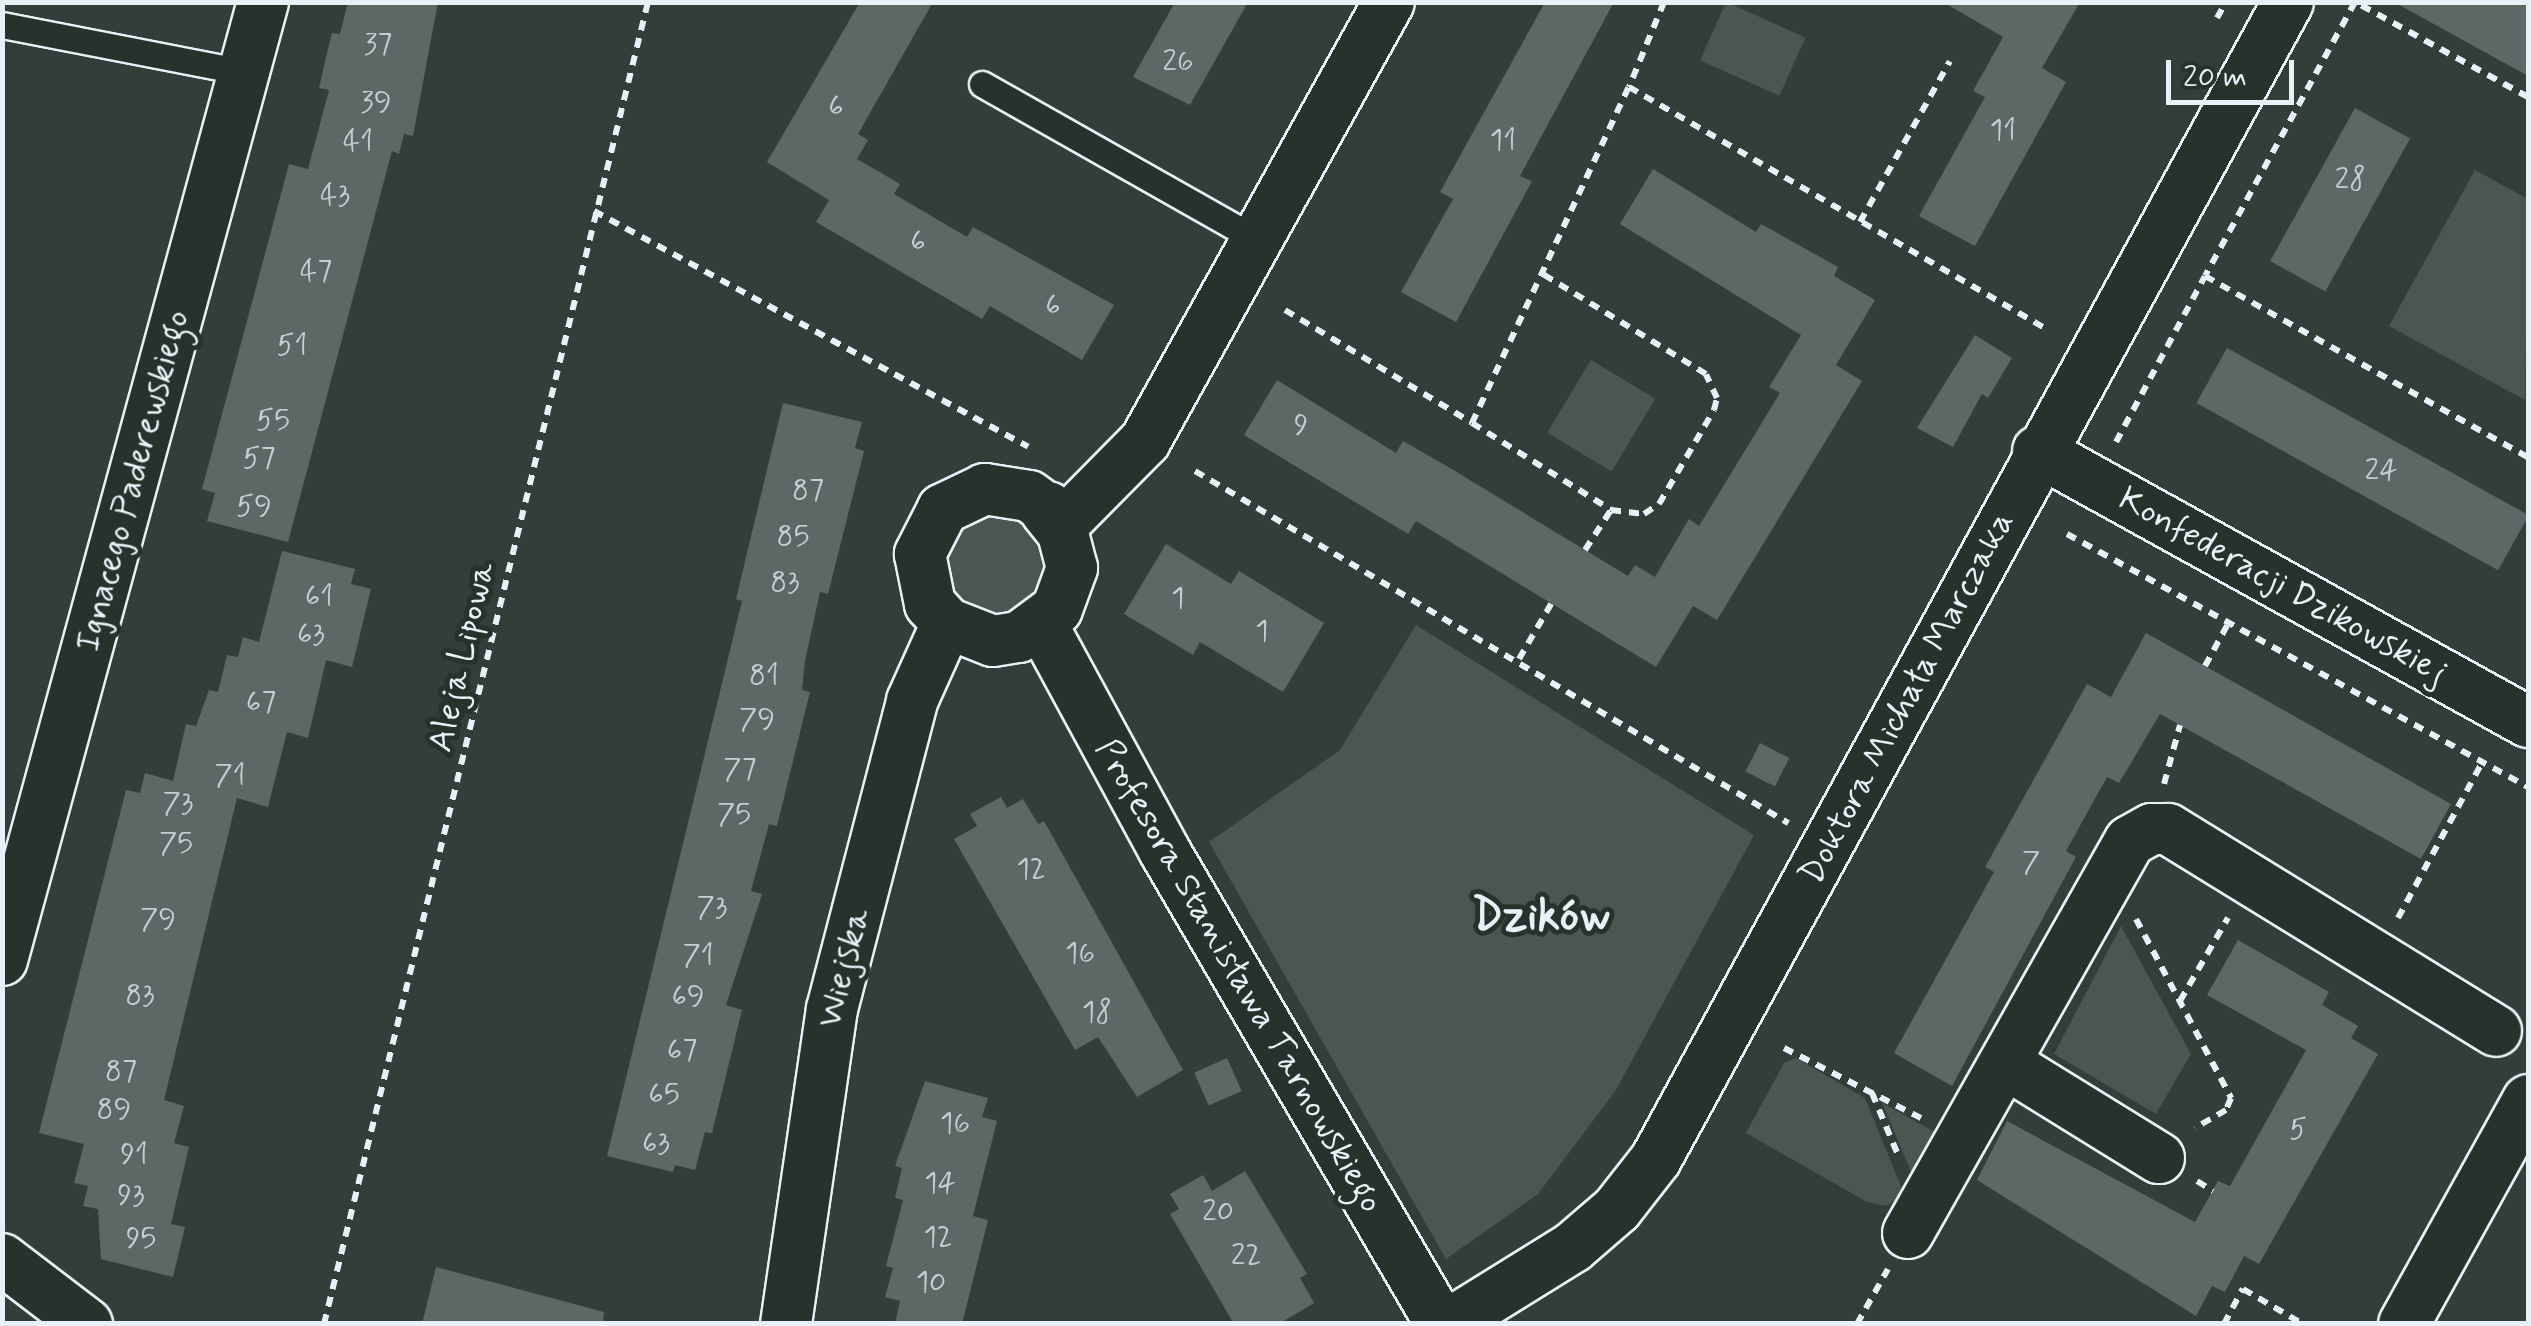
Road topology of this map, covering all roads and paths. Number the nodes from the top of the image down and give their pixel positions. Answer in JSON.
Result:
{"nodes":[{"id":1,"x":263,"y":2,"type":"edge"},
{"id":2,"x":648,"y":2,"type":"edge"},
{"id":3,"x":1389,"y":2,"type":"edge"},
{"id":4,"x":1664,"y":2,"type":"edge"},
{"id":5,"x":2226,"y":2,"type":"edge"},
{"id":6,"x":2288,"y":2,"type":"edge"},
{"id":7,"x":2218,"y":18,"type":"dead end"},
{"id":8,"x":2,"y":25,"type":"edge"},
{"id":9,"x":1950,"y":61,"type":"dead end"},
{"id":10,"x":244,"y":72,"type":"junction"},
{"id":11,"x":982,"y":84,"type":"dead end"},
{"id":12,"x":1629,"y":87,"type":"junction"},
{"id":13,"x":2528,"y":97,"type":"edge"},
{"id":14,"x":594,"y":211,"type":"junction"},
{"id":15,"x":1860,"y":222,"type":"junction"},
{"id":16,"x":1258,"y":240,"type":"junction"},
{"id":17,"x":1542,"y":274,"type":"junction"},
{"id":18,"x":2205,"y":276,"type":"junction"},
{"id":19,"x":1285,"y":310,"type":"dead end"},
{"id":20,"x":2044,"y":328,"type":"dead end"},
{"id":21,"x":1472,"y":423,"type":"junction"},
{"id":22,"x":2115,"y":445,"type":"dead end"},
{"id":23,"x":1029,"y":448,"type":"dead end"},
{"id":24,"x":2038,"y":451,"type":"junction"},
{"id":25,"x":2528,"y":457,"type":"edge"},
{"id":26,"x":1195,"y":471,"type":"dead end"},
{"id":27,"x":1611,"y":510,"type":"junction"},
{"id":28,"x":1054,"y":517,"type":"junction"},
{"id":29,"x":2066,"y":534,"type":"dead end"},
{"id":30,"x":1585,"y":550,"type":"dead end"},
{"id":31,"x":1551,"y":604,"type":"dead end"},
{"id":32,"x":2229,"y":622,"type":"junction"},
{"id":33,"x":946,"y":623,"type":"junction"},
{"id":34,"x":1042,"y":625,"type":"junction"},
{"id":35,"x":1519,"y":659,"type":"junction"},
{"id":36,"x":2204,"y":666,"type":"dead end"},
{"id":37,"x":2528,"y":722,"type":"edge"},
{"id":38,"x":2180,"y":726,"type":"dead end"},
{"id":39,"x":2483,"y":760,"type":"junction"},
{"id":40,"x":2528,"y":787,"type":"edge"},
{"id":41,"x":1794,"y":826,"type":"dead end"},
{"id":42,"x":2152,"y":828,"type":"junction"},
{"id":43,"x":2112,"y":874,"type":"junction"},
{"id":44,"x":2252,"y":878,"type":"junction"},
{"id":45,"x":2379,"y":954,"type":"junction"},
{"id":46,"x":2,"y":960,"type":"edge"},
{"id":47,"x":2180,"y":1001,"type":"junction"},
{"id":48,"x":2496,"y":1031,"type":"dead end"},
{"id":49,"x":1784,"y":1048,"type":"dead end"},
{"id":50,"x":2004,"y":1062,"type":"junction"},
{"id":51,"x":1871,"y":1092,"type":"junction"},
{"id":52,"x":2528,"y":1100,"type":"edge"},
{"id":53,"x":1961,"y":1139,"type":"junction"},
{"id":54,"x":2155,"y":1156,"type":"joint"},
{"id":55,"x":1914,"y":1221,"type":"junction"},
{"id":56,"x":2,"y":1259,"type":"edge"},
{"id":57,"x":87,"y":1324,"type":"edge"},
{"id":58,"x":324,"y":1324,"type":"edge"},
{"id":59,"x":786,"y":1324,"type":"edge"},
{"id":60,"x":1441,"y":1324,"type":"edge"},
{"id":61,"x":1449,"y":1324,"type":"edge"},
{"id":62,"x":1856,"y":1324,"type":"edge"},
{"id":63,"x":2224,"y":1324,"type":"edge"},
{"id":64,"x":2303,"y":1324,"type":"edge"},
{"id":65,"x":2404,"y":1324,"type":"edge"}],
"edges":[{"from":1,"to":10,"type":"street","name":"Ignacego Paderewskiego"},
{"from":2,"to":14,"type":"path","name":"Aleja Lipowa"},
{"from":3,"to":16,"type":"street"},
{"from":4,"to":12,"type":"path"},
{"from":5,"to":7,"type":"path"},
{"from":6,"to":24,"type":"street","name":"Doktora Michała Marczaka"},
{"from":8,"to":10,"type":"lane"},
{"from":9,"to":15,"type":"path"},
{"from":10,"to":46,"type":"street","name":"Ignacego Paderewskiego"},
{"from":11,"to":16,"type":"lane"},
{"from":12,"to":15,"type":"path"},
{"from":12,"to":17,"type":"path"},
{"from":13,"to":18,"type":"path"},
{"from":14,"to":23,"type":"path"},
{"from":14,"to":58,"type":"path","name":"Aleja Lipowa"},
{"from":15,"to":20,"type":"path"},
{"from":16,"to":28,"type":"street"},
{"from":17,"to":21,"type":"path"},
{"from":17,"to":27,"type":"path"},
{"from":18,"to":22,"type":"path"},
{"from":18,"to":25,"type":"path"},
{"from":19,"to":21,"type":"path"},
{"from":21,"to":27,"type":"path"},
{"from":24,"to":37,"type":"street","name":"Konfederacji Dzikowskiej"},
{"from":24,"to":61,"type":"street","name":"Doktora Michała Marczaka"},
{"from":26,"to":35,"type":"path"},
{"from":27,"to":30,"type":"path"},
{"from":28,"to":33,"type":"street"},
{"from":28,"to":34,"type":"street"},
{"from":29,"to":32,"type":"path"},
{"from":31,"to":35,"type":"path"},
{"from":32,"to":36,"type":"path"},
{"from":32,"to":39,"type":"path"},
{"from":33,"to":34,"type":"street"},
{"from":33,"to":59,"type":"street","name":"Wiejska"},
{"from":34,"to":60,"type":"street","name":"Profesora Stanisława Tarnowskiego"},
{"from":35,"to":41,"type":"path"},
{"from":38,"to":42,"type":"path"},
{"from":39,"to":40,"type":"path"},
{"from":39,"to":45,"type":"path"},
{"from":42,"to":43,"type":"street"},
{"from":42,"to":44,"type":"street"},
{"from":43,"to":47,"type":"path"},
{"from":43,"to":50,"type":"street"},
{"from":44,"to":45,"type":"street"},
{"from":44,"to":47,"type":"path"},
{"from":45,"to":48,"type":"street"},
{"from":47,"to":54,"type":"path"},
{"from":49,"to":51,"type":"path"},
{"from":50,"to":53,"type":"street"},
{"from":50,"to":54,"type":"street"},
{"from":51,"to":53,"type":"path"},
{"from":51,"to":55,"type":"path"},
{"from":52,"to":65,"type":"street"},
{"from":53,"to":55,"type":"street"},
{"from":55,"to":62,"type":"path"},
{"from":56,"to":57,"type":"street"},
{"from":63,"to":64,"type":"path"}]}
